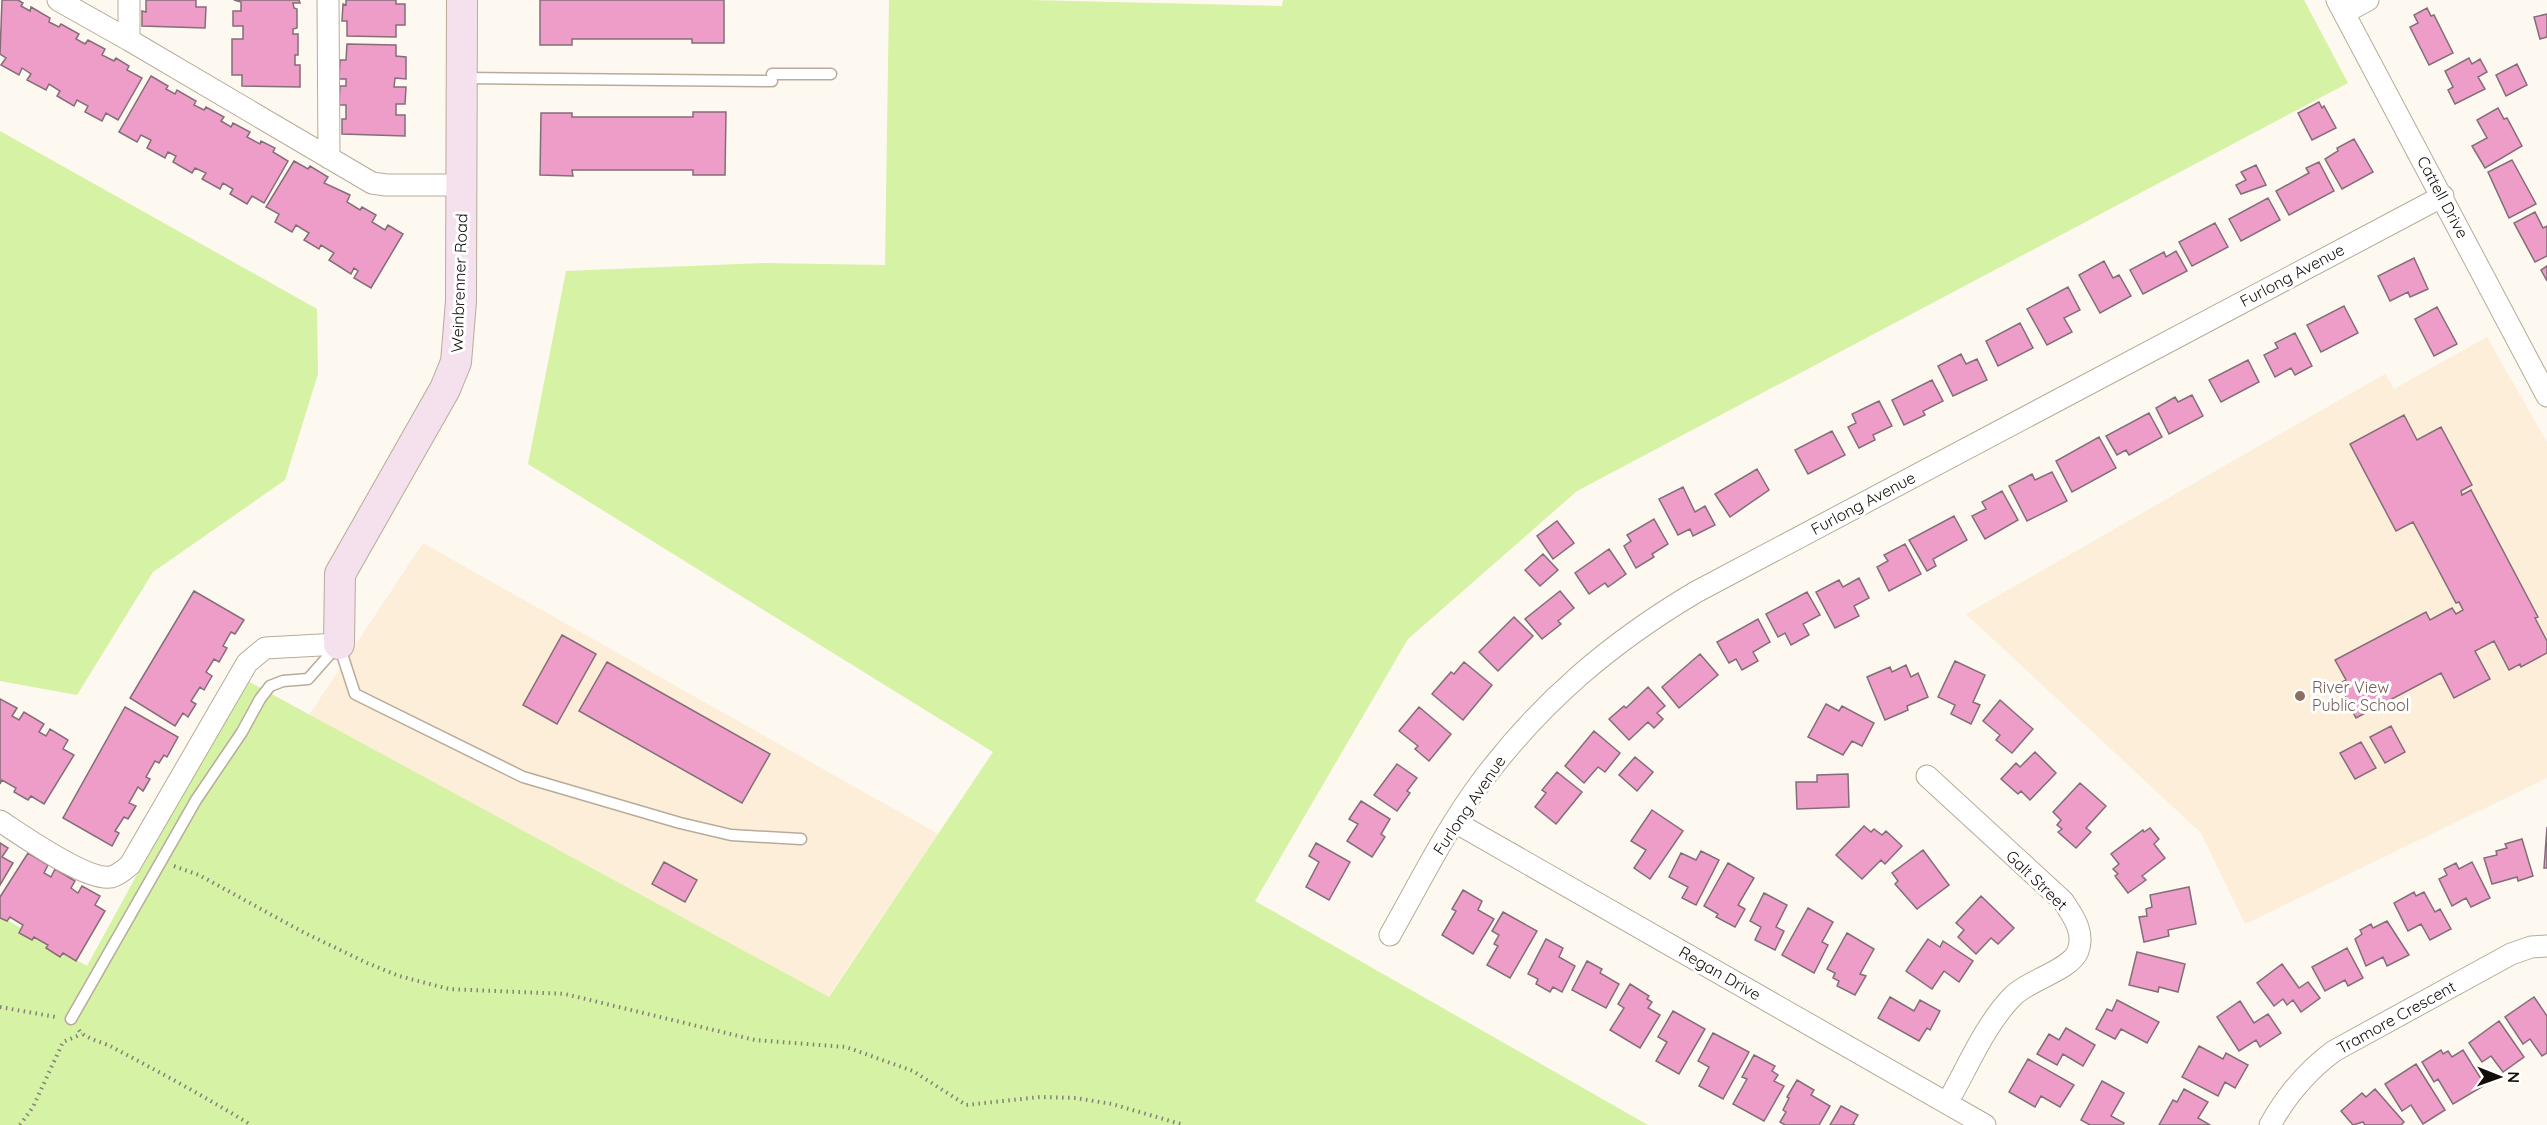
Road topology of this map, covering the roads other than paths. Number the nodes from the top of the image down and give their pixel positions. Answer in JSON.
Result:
{"nodes":[{"id":1,"x":58,"y":0,"type":"edge"},
{"id":2,"x":129,"y":0,"type":"edge"},
{"id":3,"x":328,"y":0,"type":"edge"},
{"id":4,"x":462,"y":0,"type":"edge"},
{"id":5,"x":2368,"y":0,"type":"edge"},
{"id":6,"x":2340,"y":7,"type":"edge"},
{"id":7,"x":129,"y":40,"type":"junction"},
{"id":8,"x":831,"y":74,"type":"dead end"},
{"id":9,"x":462,"y":78,"type":"junction"},
{"id":10,"x":329,"y":158,"type":"junction"},
{"id":11,"x":462,"y":185,"type":"junction"},
{"id":12,"x":2443,"y":196,"type":"junction"},
{"id":13,"x":2547,"y":396,"type":"edge"},
{"id":14,"x":339,"y":644,"type":"junction"},
{"id":15,"x":1927,"y":776,"type":"dead end"},
{"id":16,"x":0,"y":821,"type":"edge"},
{"id":17,"x":1455,"y":822,"type":"junction"},
{"id":18,"x":801,"y":838,"type":"dead end"},
{"id":19,"x":1390,"y":935,"type":"dead end"},
{"id":20,"x":2547,"y":946,"type":"edge"},
{"id":21,"x":71,"y":1019,"type":"road end"},
{"id":22,"x":1947,"y":1103,"type":"junction"},
{"id":23,"x":1985,"y":1125,"type":"edge"},
{"id":24,"x":2270,"y":1125,"type":"edge"}],
"edges":[{"from":1,"to":7,"type":"street"},
{"from":2,"to":7,"type":"street"},
{"from":3,"to":10,"type":"street"},
{"from":4,"to":9,"type":"street","name":"Weinbrenner Road"},
{"from":5,"to":6,"type":"street"},
{"from":6,"to":12,"type":"street","name":"Cattell Drive"},
{"from":7,"to":10,"type":"street"},
{"from":8,"to":9,"type":"lane"},
{"from":9,"to":11,"type":"street","name":"Weinbrenner Road"},
{"from":10,"to":11,"type":"street"},
{"from":11,"to":14,"type":"street","name":"Weinbrenner Road"},
{"from":12,"to":13,"type":"street","name":"Cattell Drive"},
{"from":12,"to":17,"type":"street","name":"Furlong Avenue"},
{"from":14,"to":16,"type":"street"},
{"from":14,"to":18,"type":"lane"},
{"from":14,"to":21,"type":"lane"},
{"from":15,"to":22,"type":"street","name":"Galt Street"},
{"from":17,"to":19,"type":"street","name":"Furlong Avenue"},
{"from":17,"to":22,"type":"street","name":"Regan Drive"},
{"from":20,"to":24,"type":"street","name":"Tramore Crescent"},
{"from":22,"to":23,"type":"street","name":"Regan Drive"}]}
